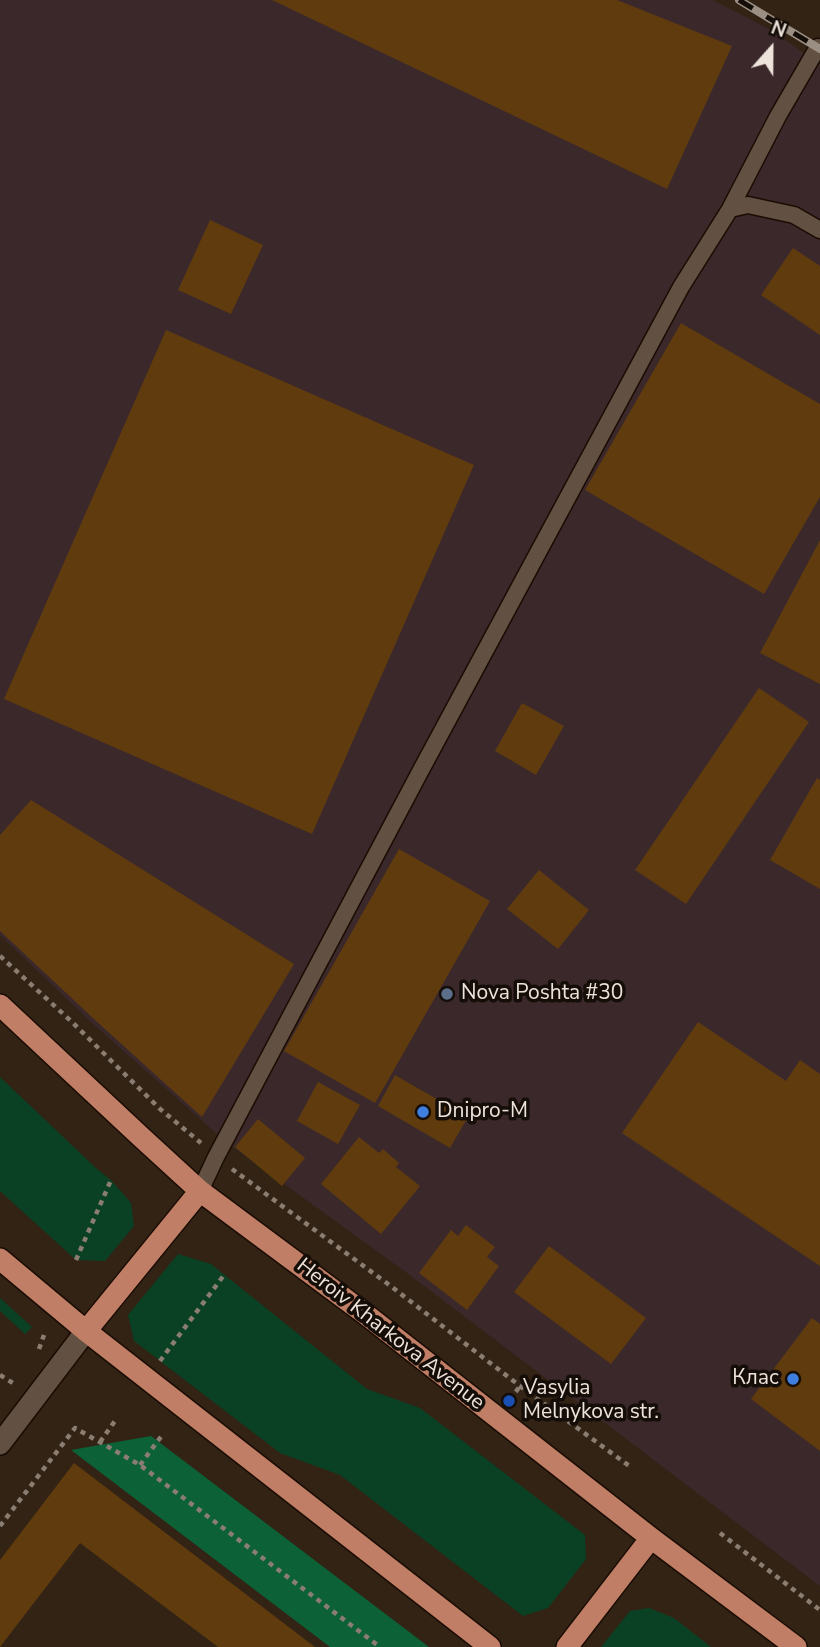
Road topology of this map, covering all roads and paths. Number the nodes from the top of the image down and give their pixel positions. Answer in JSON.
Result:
{"nodes":[{"id":1,"x":818,"y":47,"type":"dead end"},
{"id":2,"x":730,"y":209,"type":"junction"},
{"id":3,"x":820,"y":230,"type":"edge"},
{"id":4,"x":0,"y":956,"type":"edge"},
{"id":5,"x":0,"y":1004,"type":"edge"},
{"id":6,"x":216,"y":1157,"type":"junction"},
{"id":7,"x":111,"y":1181,"type":"dead end"},
{"id":8,"x":200,"y":1191,"type":"junction"},
{"id":9,"x":0,"y":1259,"type":"edge"},
{"id":10,"x":76,"y":1259,"type":"dead end"},
{"id":11,"x":224,"y":1275,"type":"dead end"},
{"id":12,"x":86,"y":1331,"type":"junction"},
{"id":13,"x":160,"y":1361,"type":"dead end"},
{"id":14,"x":520,"y":1386,"type":"junction"},
{"id":15,"x":509,"y":1401,"type":"dead end"},
{"id":16,"x":117,"y":1418,"type":"dead end"},
{"id":17,"x":163,"y":1434,"type":"dead end"},
{"id":18,"x":100,"y":1442,"type":"junction"},
{"id":19,"x":0,"y":1444,"type":"edge"},
{"id":20,"x":140,"y":1465,"type":"junction"},
{"id":21,"x":632,"y":1468,"type":"dead end"},
{"id":22,"x":0,"y":1526,"type":"edge"},
{"id":23,"x":720,"y":1533,"type":"dead end"},
{"id":24,"x":651,"y":1538,"type":"junction"},
{"id":25,"x":820,"y":1609,"type":"edge"},
{"id":26,"x":380,"y":1647,"type":"edge"},
{"id":27,"x":490,"y":1647,"type":"edge"},
{"id":28,"x":567,"y":1647,"type":"edge"},
{"id":29,"x":796,"y":1647,"type":"edge"}],
"edges":[{"from":1,"to":2,"type":"lane"},
{"from":2,"to":3,"type":"lane"},
{"from":2,"to":6,"type":"lane"},
{"from":4,"to":6,"type":"path"},
{"from":5,"to":8,"type":"main road","name":"Heroiv Kharkova Avenue"},
{"from":6,"to":8,"type":"lane"},
{"from":6,"to":14,"type":"path"},
{"from":7,"to":10,"type":"path"},
{"from":8,"to":12,"type":"main road"},
{"from":8,"to":24,"type":"main road","name":"Heroiv Kharkova Avenue"},
{"from":9,"to":12,"type":"main road"},
{"from":11,"to":13,"type":"path"},
{"from":12,"to":19,"type":"street"},
{"from":12,"to":27,"type":"main road"},
{"from":14,"to":15,"type":"path"},
{"from":14,"to":21,"type":"path"},
{"from":16,"to":18,"type":"path"},
{"from":17,"to":20,"type":"path"},
{"from":18,"to":20,"type":"path"},
{"from":18,"to":22,"type":"path"},
{"from":20,"to":26,"type":"path"},
{"from":23,"to":25,"type":"path"},
{"from":24,"to":28,"type":"main road"},
{"from":24,"to":29,"type":"main road","name":"Heroiv Kharkova Avenue"}]}
